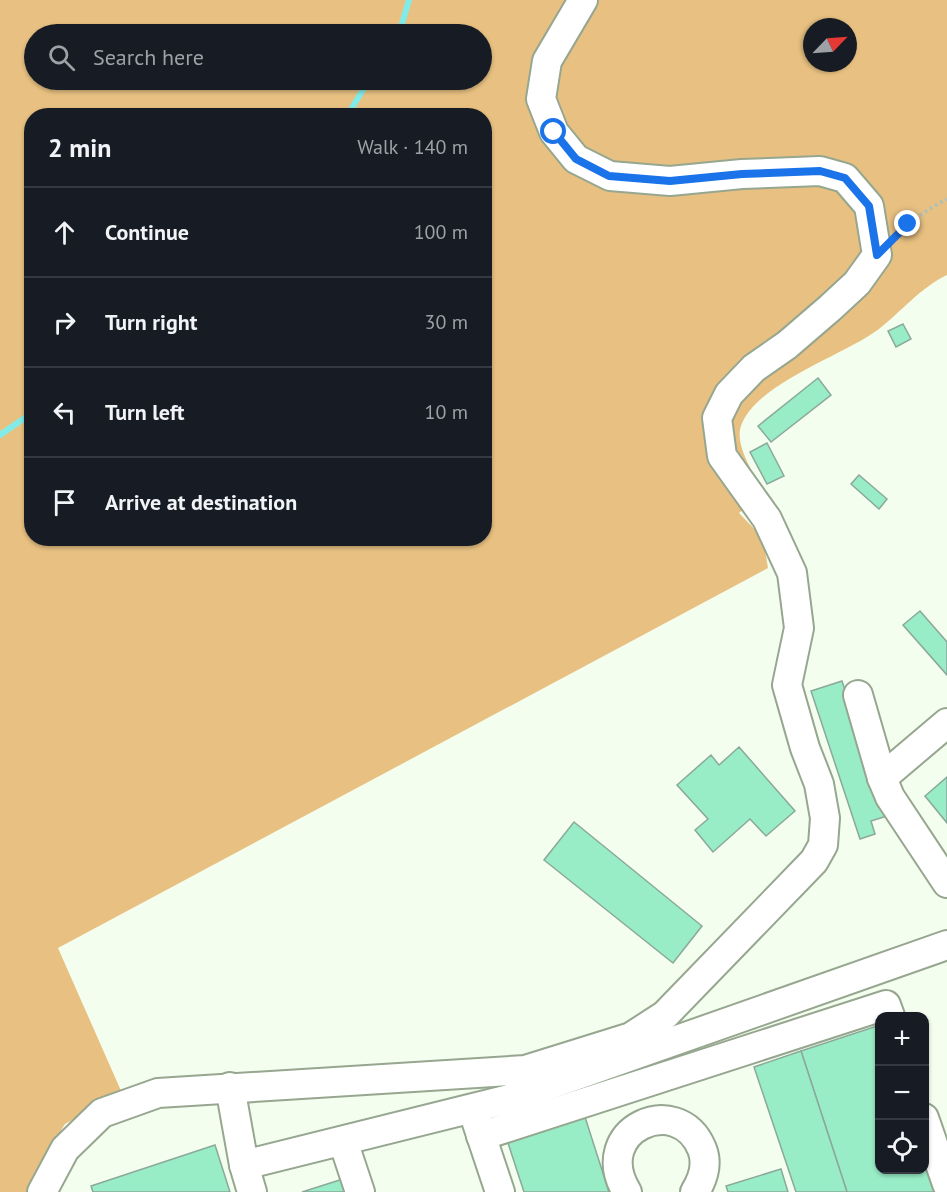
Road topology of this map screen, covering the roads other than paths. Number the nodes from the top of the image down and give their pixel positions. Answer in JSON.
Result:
{"nodes":[{"id":1,"x":583,"y":0,"type":"edge"},
{"id":2,"x":858,"y":695,"type":"dead end"},
{"id":3,"x":947,"y":723,"type":"edge"},
{"id":4,"x":882,"y":778,"type":"junction"},
{"id":5,"x":947,"y":883,"type":"edge"},
{"id":6,"x":947,"y":945,"type":"edge"},
{"id":7,"x":888,"y":1012,"type":"edge"},
{"id":8,"x":638,"y":1086,"type":"junction"},
{"id":9,"x":230,"y":1087,"type":"junction"},
{"id":10,"x":472,"y":1108,"type":"junction"},
{"id":11,"x":924,"y":1120,"type":"edge"},
{"id":12,"x":650,"y":1121,"type":"junction"},
{"id":13,"x":481,"y":1137,"type":"junction"},
{"id":14,"x":343,"y":1141,"type":"junction"},
{"id":15,"x":248,"y":1179,"type":"edge"},
{"id":16,"x":947,"y":1184,"type":"edge"},
{"id":17,"x":42,"y":1192,"type":"edge"},
{"id":18,"x":360,"y":1192,"type":"edge"},
{"id":19,"x":500,"y":1192,"type":"edge"},
{"id":20,"x":627,"y":1192,"type":"edge"},
{"id":21,"x":695,"y":1192,"type":"edge"}],
"edges":[{"from":1,"to":9,"type":"street"},
{"from":2,"to":4,"type":"street"},
{"from":3,"to":4,"type":"street"},
{"from":4,"to":5,"type":"street"},
{"from":6,"to":10,"type":"street"},
{"from":7,"to":8,"type":"street"},
{"from":8,"to":12,"type":"street"},
{"from":8,"to":13,"type":"street"},
{"from":9,"to":15,"type":"street"},
{"from":9,"to":17,"type":"street"},
{"from":10,"to":13,"type":"street"},
{"from":10,"to":14,"type":"street"},
{"from":11,"to":16,"type":"street"},
{"from":12,"to":20,"type":"street"},
{"from":12,"to":21,"type":"street"},
{"from":13,"to":19,"type":"street"},
{"from":14,"to":15,"type":"street"},
{"from":14,"to":18,"type":"street"}]}
